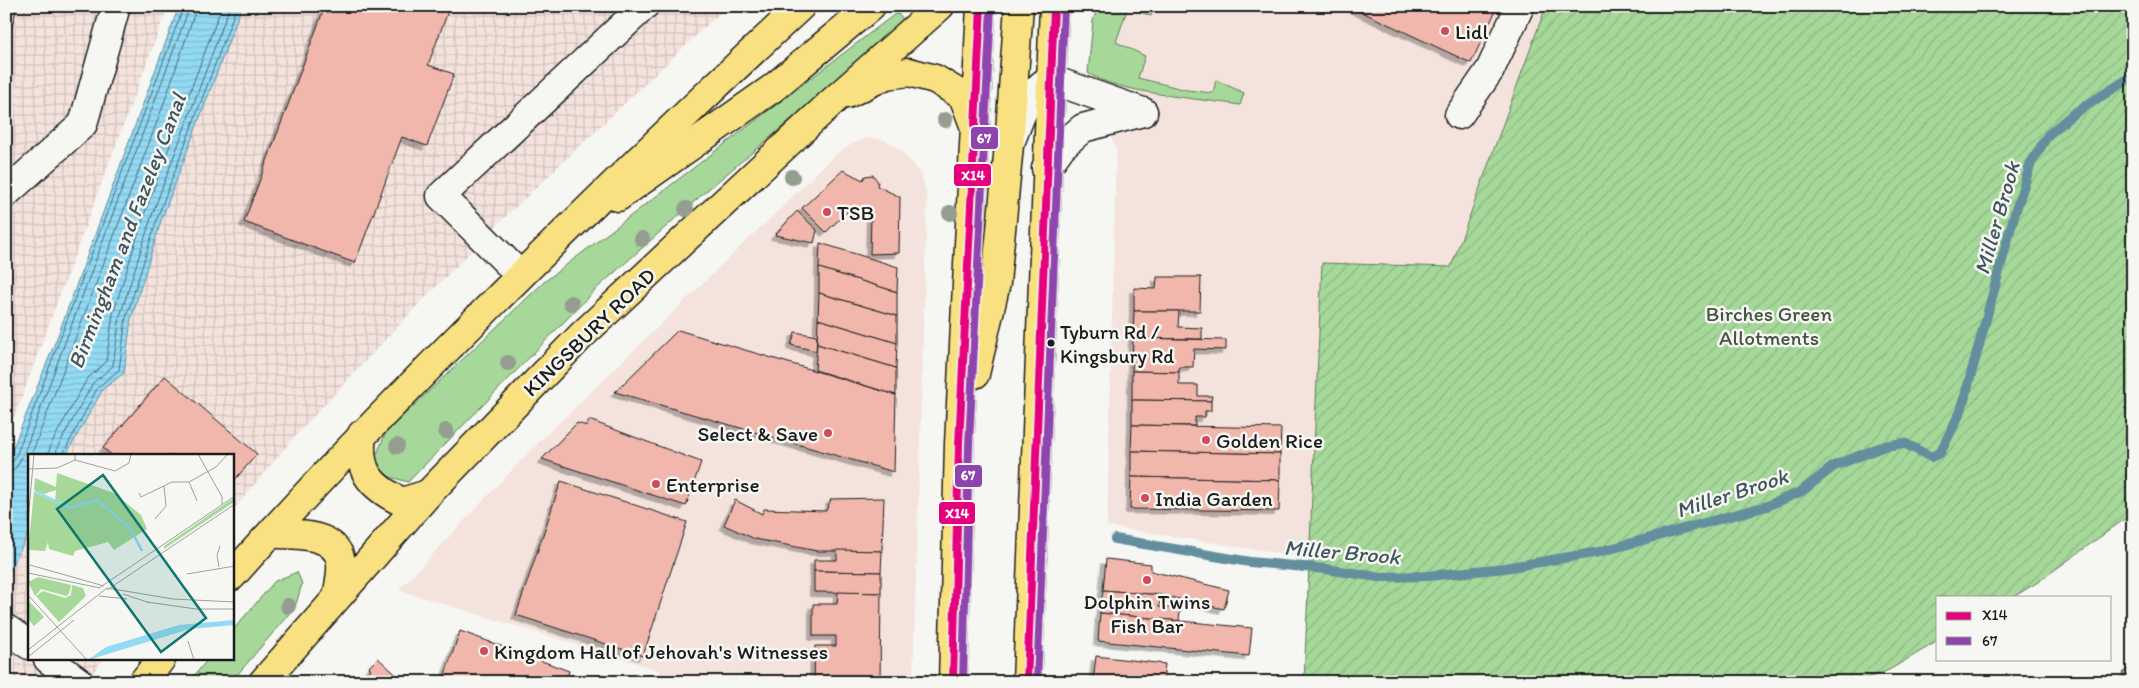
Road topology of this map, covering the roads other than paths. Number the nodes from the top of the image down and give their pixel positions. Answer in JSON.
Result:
{"nodes":[{"id":1,"x":116,"y":6,"type":"edge"},
{"id":2,"x":644,"y":6,"type":"edge"},
{"id":3,"x":801,"y":6,"type":"edge"},
{"id":4,"x":871,"y":6,"type":"edge"},
{"id":5,"x":940,"y":6,"type":"edge"},
{"id":6,"x":981,"y":6,"type":"edge"},
{"id":7,"x":1019,"y":6,"type":"edge"},
{"id":8,"x":1054,"y":6,"type":"edge"},
{"id":9,"x":1520,"y":6,"type":"edge"},
{"id":10,"x":1050,"y":79,"type":"junction"},
{"id":11,"x":834,"y":101,"type":"junction"},
{"id":12,"x":1459,"y":115,"type":"dead end"},
{"id":13,"x":975,"y":126,"type":"junction"},
{"id":14,"x":1009,"y":145,"type":"junction"},
{"id":15,"x":1046,"y":168,"type":"junction"},
{"id":16,"x":6,"y":193,"type":"edge"},
{"id":17,"x":553,"y":242,"type":"junction"},
{"id":18,"x":520,"y":276,"type":"junction"},
{"id":19,"x":362,"y":434,"type":"junction"},
{"id":20,"x":959,"y":444,"type":"junction"},
{"id":21,"x":428,"y":494,"type":"junction"},
{"id":22,"x":271,"y":534,"type":"junction"},
{"id":23,"x":234,"y":574,"type":"edge"},
{"id":24,"x":337,"y":598,"type":"junction"},
{"id":25,"x":49,"y":660,"type":"edge"},
{"id":26,"x":160,"y":660,"type":"edge"},
{"id":27,"x":79,"y":682,"type":"edge"},
{"id":28,"x":143,"y":682,"type":"edge"},
{"id":29,"x":263,"y":682,"type":"edge"},
{"id":30,"x":953,"y":682,"type":"edge"},
{"id":31,"x":1027,"y":682,"type":"edge"}],
"edges":[{"from":1,"to":16,"type":"lane"},
{"from":2,"to":18,"type":"lane"},
{"from":3,"to":17,"type":"main road"},
{"from":4,"to":17,"type":"main road"},
{"from":5,"to":11,"type":"main road","name":"KINGSBURY ROAD"},
{"from":6,"to":13,"type":"main road"},
{"from":7,"to":14,"type":"main road"},
{"from":8,"to":10,"type":"main road"},
{"from":9,"to":12,"type":"lane"},
{"from":10,"to":14,"type":"lane"},
{"from":10,"to":15,"type":"main road"},
{"from":10,"to":15,"type":"lane"},
{"from":11,"to":13,"type":"main road"},
{"from":11,"to":21,"type":"main road","name":"KINGSBURY ROAD"},
{"from":13,"to":20,"type":"main road"},
{"from":14,"to":20,"type":"main road"},
{"from":15,"to":31,"type":"main road"},
{"from":17,"to":18,"type":"main road"},
{"from":18,"to":19,"type":"main road"},
{"from":19,"to":21,"type":"main road"},
{"from":19,"to":22,"type":"main road"},
{"from":20,"to":30,"type":"main road"},
{"from":21,"to":24,"type":"main road","name":"KINGSBURY ROAD"},
{"from":22,"to":23,"type":"main road"},
{"from":22,"to":24,"type":"main road"},
{"from":24,"to":29,"type":"main road","name":"KINGSBURY ROAD"},
{"from":25,"to":27,"type":"lane"},
{"from":26,"to":28,"type":"main road"}]}
